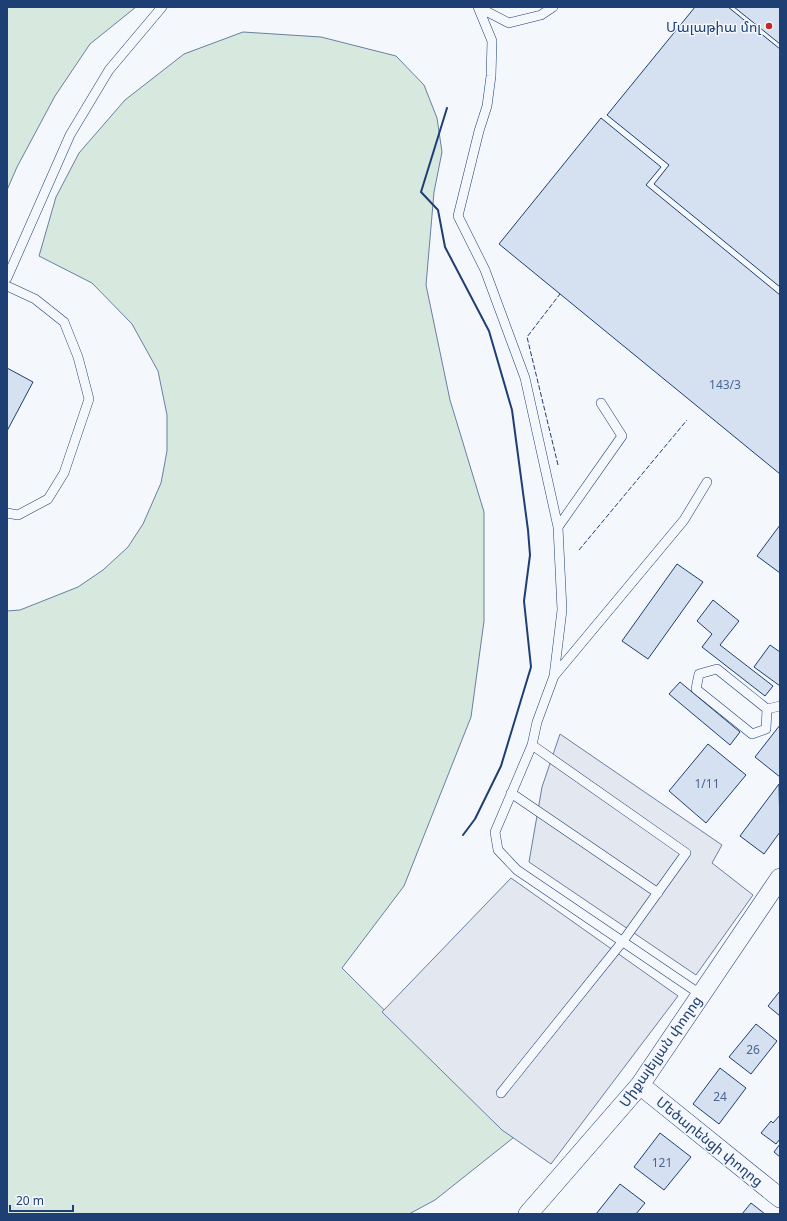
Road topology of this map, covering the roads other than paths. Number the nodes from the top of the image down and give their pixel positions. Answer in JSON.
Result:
{"nodes":[{"id":1,"x":162,"y":7,"type":"edge"},
{"id":2,"x":478,"y":7,"type":"edge"},
{"id":3,"x":553,"y":7,"type":"edge"},
{"id":4,"x":7,"y":278,"type":"edge"},
{"id":5,"x":7,"y":286,"type":"edge"},
{"id":6,"x":601,"y":403,"type":"dead end"},
{"id":7,"x":707,"y":482,"type":"dead end"},
{"id":8,"x":7,"y":513,"type":"edge"},
{"id":9,"x":558,"y":527,"type":"junction"},
{"id":10,"x":554,"y":676,"type":"junction"},
{"id":11,"x":780,"y":706,"type":"edge"},
{"id":12,"x":767,"y":709,"type":"junction"},
{"id":13,"x":532,"y":745,"type":"junction"},
{"id":14,"x":511,"y":793,"type":"junction"},
{"id":15,"x":780,"y":878,"type":"edge"},
{"id":16,"x":658,"y":893,"type":"junction"},
{"id":17,"x":623,"y":941,"type":"junction"},
{"id":18,"x":700,"y":994,"type":"junction"},
{"id":19,"x":640,"y":1085,"type":"junction"},
{"id":20,"x":501,"y":1094,"type":"dead end"},
{"id":21,"x":780,"y":1198,"type":"edge"},
{"id":22,"x":528,"y":1214,"type":"edge"}],
"edges":[{"from":1,"to":4,"type":"lane"},
{"from":2,"to":3,"type":"lane"},
{"from":2,"to":9,"type":"lane"},
{"from":5,"to":8,"type":"lane"},
{"from":6,"to":9,"type":"lane"},
{"from":7,"to":10,"type":"lane"},
{"from":9,"to":10,"type":"lane"},
{"from":10,"to":13,"type":"lane"},
{"from":11,"to":12,"type":"lane"},
{"from":12,"to":12,"type":"lane"},
{"from":13,"to":14,"type":"lane"},
{"from":13,"to":16,"type":"lane"},
{"from":14,"to":16,"type":"lane"},
{"from":14,"to":17,"type":"lane"},
{"from":15,"to":18,"type":"street","name":"Միքայելյան փողոց"},
{"from":16,"to":17,"type":"lane"},
{"from":17,"to":18,"type":"lane"},
{"from":17,"to":20,"type":"lane"},
{"from":18,"to":19,"type":"street","name":"Միքայելյան փողոց"},
{"from":19,"to":21,"type":"street","name":"Մեծարենցի փողոց"},
{"from":19,"to":22,"type":"street","name":"Միքայելյան փողոց"}]}
